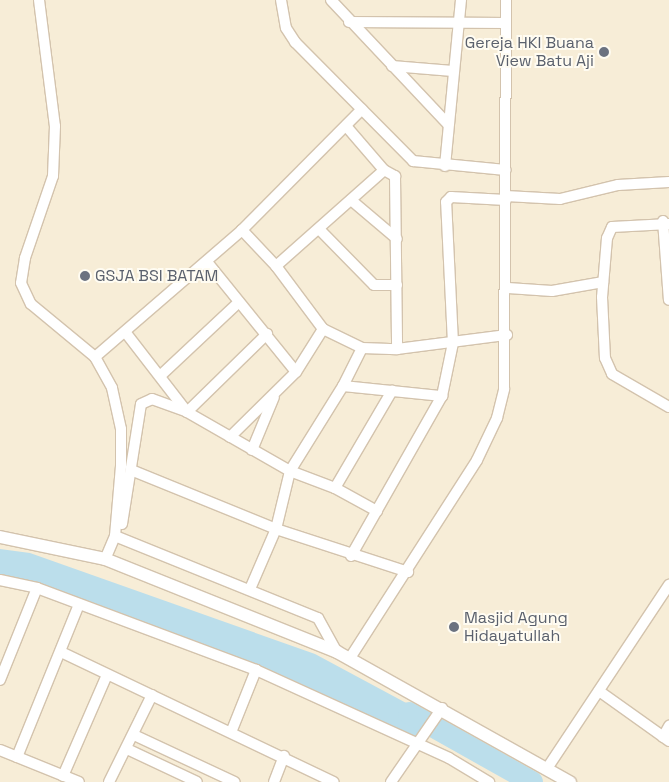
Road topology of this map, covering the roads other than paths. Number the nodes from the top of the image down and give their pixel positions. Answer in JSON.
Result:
{"nodes":[{"id":1,"x":39,"y":0,"type":"edge"},
{"id":2,"x":281,"y":0,"type":"edge"},
{"id":3,"x":331,"y":0,"type":"edge"},
{"id":4,"x":461,"y":0,"type":"edge"},
{"id":5,"x":506,"y":0,"type":"edge"},
{"id":6,"x":349,"y":22,"type":"junction"},
{"id":7,"x":460,"y":22,"type":"junction"},
{"id":8,"x":506,"y":24,"type":"junction"},
{"id":9,"x":392,"y":66,"type":"junction"},
{"id":10,"x":453,"y":71,"type":"junction"},
{"id":11,"x":362,"y":109,"type":"junction"},
{"id":12,"x":448,"y":124,"type":"junction"},
{"id":13,"x":346,"y":126,"type":"junction"},
{"id":14,"x":445,"y":166,"type":"junction"},
{"id":15,"x":384,"y":170,"type":"junction"},
{"id":16,"x":506,"y":170,"type":"junction"},
{"id":17,"x":669,"y":182,"type":"edge"},
{"id":18,"x":506,"y":198,"type":"junction"},
{"id":19,"x":351,"y":200,"type":"junction"},
{"id":20,"x":666,"y":223,"type":"edge"},
{"id":21,"x":320,"y":229,"type":"junction"},
{"id":22,"x":242,"y":230,"type":"junction"},
{"id":23,"x":397,"y":239,"type":"junction"},
{"id":24,"x":207,"y":262,"type":"junction"},
{"id":25,"x":276,"y":266,"type":"junction"},
{"id":26,"x":603,"y":282,"type":"junction"},
{"id":27,"x":397,"y":285,"type":"junction"},
{"id":28,"x":508,"y":288,"type":"junction"},
{"id":29,"x":669,"y":300,"type":"edge"},
{"id":30,"x":239,"y":302,"type":"junction"},
{"id":31,"x":323,"y":329,"type":"junction"},
{"id":32,"x":126,"y":333,"type":"junction"},
{"id":33,"x":267,"y":334,"type":"junction"},
{"id":34,"x":507,"y":335,"type":"junction"},
{"id":35,"x":453,"y":343,"type":"junction"},
{"id":36,"x":362,"y":348,"type":"junction"},
{"id":37,"x":397,"y":349,"type":"junction"},
{"id":38,"x":95,"y":357,"type":"junction"},
{"id":39,"x":296,"y":372,"type":"junction"},
{"id":40,"x":160,"y":376,"type":"junction"},
{"id":41,"x":344,"y":386,"type":"junction"},
{"id":42,"x":392,"y":391,"type":"junction"},
{"id":43,"x":276,"y":392,"type":"junction"},
{"id":44,"x":442,"y":396,"type":"junction"},
{"id":45,"x":669,"y":407,"type":"edge"},
{"id":46,"x":187,"y":412,"type":"junction"},
{"id":47,"x":230,"y":437,"type":"junction"},
{"id":48,"x":252,"y":450,"type":"junction"},
{"id":49,"x":131,"y":470,"type":"junction"},
{"id":50,"x":290,"y":471,"type":"junction"},
{"id":51,"x":335,"y":488,"type":"junction"},
{"id":52,"x":377,"y":511,"type":"junction"},
{"id":53,"x":276,"y":529,"type":"junction"},
{"id":54,"x":118,"y":536,"type":"junction"},
{"id":55,"x":0,"y":537,"type":"edge"},
{"id":56,"x":351,"y":556,"type":"junction"},
{"id":57,"x":105,"y":559,"type":"junction"},
{"id":58,"x":408,"y":572,"type":"junction"},
{"id":59,"x":0,"y":580,"type":"edge"},
{"id":60,"x":669,"y":585,"type":"edge"},
{"id":61,"x":37,"y":588,"type":"junction"},
{"id":62,"x":250,"y":589,"type":"junction"},
{"id":63,"x":79,"y":604,"type":"junction"},
{"id":64,"x":61,"y":652,"type":"junction"},
{"id":65,"x":337,"y":652,"type":"junction"},
{"id":66,"x":350,"y":658,"type":"junction"},
{"id":67,"x":256,"y":670,"type":"junction"},
{"id":68,"x":106,"y":677,"type":"junction"},
{"id":69,"x":0,"y":680,"type":"edge"},
{"id":70,"x":599,"y":691,"type":"junction"},
{"id":71,"x":152,"y":695,"type":"junction"},
{"id":72,"x":440,"y":712,"type":"junction"},
{"id":73,"x":669,"y":726,"type":"edge"},
{"id":74,"x":232,"y":730,"type":"junction"},
{"id":75,"x":134,"y":735,"type":"junction"},
{"id":76,"x":666,"y":739,"type":"edge"},
{"id":77,"x":413,"y":746,"type":"junction"},
{"id":78,"x":128,"y":749,"type":"junction"},
{"id":79,"x":0,"y":750,"type":"edge"},
{"id":80,"x":284,"y":756,"type":"junction"},
{"id":81,"x":17,"y":758,"type":"junction"},
{"id":82,"x":548,"y":767,"type":"junction"},
{"id":83,"x":63,"y":776,"type":"junction"},
{"id":84,"x":328,"y":781,"type":"edge"},
{"id":85,"x":79,"y":782,"type":"edge"},
{"id":86,"x":109,"y":782,"type":"edge"},
{"id":87,"x":197,"y":782,"type":"edge"},
{"id":88,"x":235,"y":782,"type":"edge"},
{"id":89,"x":274,"y":782,"type":"edge"},
{"id":90,"x":391,"y":782,"type":"edge"},
{"id":91,"x":490,"y":782,"type":"edge"},
{"id":92,"x":570,"y":782,"type":"edge"}],
"edges":[{"from":1,"to":38,"type":"street"},
{"from":2,"to":11,"type":"street"},
{"from":3,"to":6,"type":"street"},
{"from":4,"to":7,"type":"street"},
{"from":5,"to":8,"type":"street"},
{"from":6,"to":7,"type":"street"},
{"from":6,"to":9,"type":"street"},
{"from":7,"to":8,"type":"street"},
{"from":7,"to":10,"type":"street"},
{"from":8,"to":16,"type":"street"},
{"from":9,"to":10,"type":"street"},
{"from":9,"to":12,"type":"street"},
{"from":10,"to":12,"type":"street"},
{"from":11,"to":13,"type":"street"},
{"from":11,"to":14,"type":"street"},
{"from":12,"to":14,"type":"street"},
{"from":13,"to":15,"type":"street"},
{"from":13,"to":22,"type":"street"},
{"from":14,"to":16,"type":"street"},
{"from":15,"to":19,"type":"street"},
{"from":15,"to":23,"type":"street"},
{"from":16,"to":18,"type":"street"},
{"from":17,"to":18,"type":"street"},
{"from":18,"to":28,"type":"street"},
{"from":18,"to":35,"type":"street"},
{"from":19,"to":21,"type":"street"},
{"from":19,"to":23,"type":"street"},
{"from":20,"to":26,"type":"street"},
{"from":20,"to":29,"type":"street"},
{"from":21,"to":25,"type":"street"},
{"from":21,"to":27,"type":"street"},
{"from":22,"to":24,"type":"street"},
{"from":22,"to":25,"type":"street"},
{"from":23,"to":27,"type":"street"},
{"from":24,"to":30,"type":"street"},
{"from":24,"to":32,"type":"street"},
{"from":25,"to":31,"type":"street"},
{"from":26,"to":28,"type":"street"},
{"from":26,"to":45,"type":"street"},
{"from":27,"to":37,"type":"street"},
{"from":28,"to":34,"type":"street"},
{"from":30,"to":33,"type":"street"},
{"from":30,"to":40,"type":"street"},
{"from":31,"to":36,"type":"street"},
{"from":31,"to":39,"type":"street"},
{"from":32,"to":38,"type":"street"},
{"from":32,"to":40,"type":"street"},
{"from":33,"to":39,"type":"street"},
{"from":33,"to":46,"type":"street"},
{"from":34,"to":35,"type":"street"},
{"from":34,"to":58,"type":"street"},
{"from":35,"to":37,"type":"street"},
{"from":35,"to":44,"type":"street"},
{"from":36,"to":37,"type":"street"},
{"from":36,"to":41,"type":"street"},
{"from":38,"to":54,"type":"street"},
{"from":39,"to":43,"type":"street"},
{"from":40,"to":46,"type":"street"},
{"from":41,"to":42,"type":"street"},
{"from":41,"to":50,"type":"street"},
{"from":42,"to":44,"type":"street"},
{"from":42,"to":51,"type":"street"},
{"from":43,"to":47,"type":"street"},
{"from":43,"to":48,"type":"street"},
{"from":44,"to":52,"type":"street"},
{"from":46,"to":47,"type":"street"},
{"from":46,"to":49,"type":"street"},
{"from":47,"to":48,"type":"street"},
{"from":48,"to":50,"type":"street"},
{"from":49,"to":53,"type":"street"},
{"from":49,"to":54,"type":"street"},
{"from":50,"to":51,"type":"street"},
{"from":50,"to":53,"type":"street"},
{"from":51,"to":52,"type":"street"},
{"from":52,"to":56,"type":"street"},
{"from":53,"to":56,"type":"street"},
{"from":53,"to":62,"type":"street"},
{"from":54,"to":57,"type":"street"},
{"from":54,"to":62,"type":"street"},
{"from":55,"to":57,"type":"street"},
{"from":56,"to":58,"type":"street"},
{"from":57,"to":65,"type":"street"},
{"from":58,"to":66,"type":"street"},
{"from":59,"to":61,"type":"street"},
{"from":60,"to":70,"type":"street"},
{"from":61,"to":63,"type":"street"},
{"from":61,"to":69,"type":"street"},
{"from":62,"to":65,"type":"street"},
{"from":63,"to":64,"type":"street"},
{"from":63,"to":67,"type":"street"},
{"from":64,"to":68,"type":"street"},
{"from":64,"to":81,"type":"street"},
{"from":65,"to":66,"type":"street"},
{"from":66,"to":72,"type":"street"},
{"from":67,"to":74,"type":"street"},
{"from":67,"to":77,"type":"street"},
{"from":68,"to":71,"type":"street"},
{"from":68,"to":83,"type":"street"},
{"from":70,"to":76,"type":"street"},
{"from":70,"to":82,"type":"street"},
{"from":71,"to":74,"type":"street"},
{"from":71,"to":75,"type":"street"},
{"from":72,"to":77,"type":"street"},
{"from":72,"to":82,"type":"street"},
{"from":73,"to":76,"type":"street"},
{"from":74,"to":80,"type":"street"},
{"from":75,"to":78,"type":"street"},
{"from":75,"to":88,"type":"street"},
{"from":77,"to":90,"type":"street"},
{"from":77,"to":91,"type":"street"},
{"from":78,"to":86,"type":"street"},
{"from":78,"to":87,"type":"street"},
{"from":79,"to":81,"type":"street"},
{"from":80,"to":84,"type":"street"},
{"from":80,"to":89,"type":"street"},
{"from":81,"to":83,"type":"street"},
{"from":82,"to":92,"type":"street"},
{"from":83,"to":85,"type":"street"}]}
